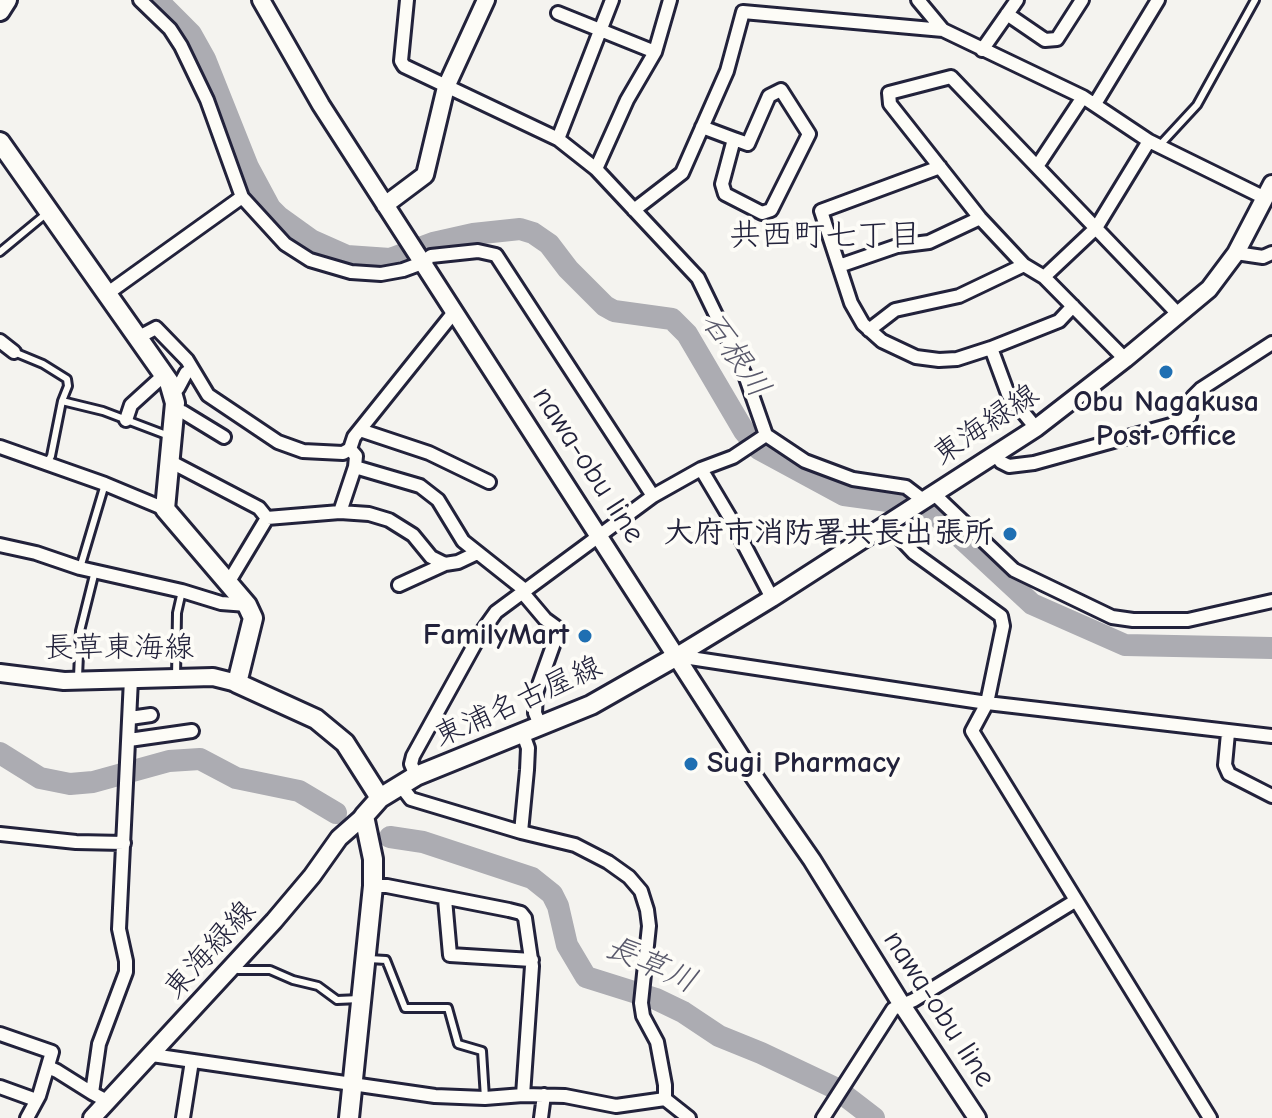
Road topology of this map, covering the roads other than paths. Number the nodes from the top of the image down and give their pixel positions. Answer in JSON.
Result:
{"nodes":[{"id":1,"x":7,"y":0,"type":"edge"},
{"id":2,"x":140,"y":0,"type":"edge"},
{"id":3,"x":261,"y":0,"type":"edge"},
{"id":4,"x":407,"y":0,"type":"edge"},
{"id":5,"x":486,"y":0,"type":"edge"},
{"id":6,"x":612,"y":0,"type":"edge"},
{"id":7,"x":670,"y":0,"type":"edge"},
{"id":8,"x":1017,"y":0,"type":"edge"},
{"id":9,"x":1082,"y":0,"type":"edge"},
{"id":10,"x":1158,"y":0,"type":"edge"},
{"id":11,"x":1255,"y":0,"type":"edge"},
{"id":12,"x":925,"y":3,"type":"edge"},
{"id":13,"x":0,"y":11,"type":"edge"},
{"id":14,"x":558,"y":13,"type":"dead end"},
{"id":15,"x":1007,"y":14,"type":"junction"},
{"id":16,"x":600,"y":30,"type":"junction"},
{"id":17,"x":943,"y":30,"type":"junction"},
{"id":18,"x":982,"y":50,"type":"junction"},
{"id":19,"x":655,"y":52,"type":"junction"},
{"id":20,"x":446,"y":87,"type":"junction"},
{"id":21,"x":1089,"y":100,"type":"junction"},
{"id":22,"x":702,"y":127,"type":"junction"},
{"id":23,"x":558,"y":139,"type":"junction"},
{"id":24,"x":734,"y":139,"type":"junction"},
{"id":25,"x":0,"y":142,"type":"edge"},
{"id":26,"x":1154,"y":143,"type":"junction"},
{"id":27,"x":1038,"y":165,"type":"junction"},
{"id":28,"x":940,"y":167,"type":"junction"},
{"id":29,"x":596,"y":169,"type":"junction"},
{"id":30,"x":1269,"y":191,"type":"edge"},
{"id":31,"x":242,"y":197,"type":"junction"},
{"id":32,"x":385,"y":205,"type":"junction"},
{"id":33,"x":634,"y":210,"type":"junction"},
{"id":34,"x":49,"y":211,"type":"junction"},
{"id":35,"x":980,"y":218,"type":"junction"},
{"id":36,"x":1096,"y":228,"type":"junction"},
{"id":37,"x":0,"y":252,"type":"edge"},
{"id":38,"x":1236,"y":253,"type":"junction"},
{"id":39,"x":1272,"y":254,"type":"edge"},
{"id":40,"x":420,"y":260,"type":"junction"},
{"id":41,"x":1024,"y":265,"type":"junction"},
{"id":42,"x":839,"y":266,"type":"junction"},
{"id":43,"x":1044,"y":277,"type":"junction"},
{"id":44,"x":108,"y":293,"type":"junction"},
{"id":45,"x":1073,"y":306,"type":"junction"},
{"id":46,"x":455,"y":311,"type":"junction"},
{"id":47,"x":1179,"y":315,"type":"junction"},
{"id":48,"x":869,"y":330,"type":"junction"},
{"id":49,"x":139,"y":337,"type":"junction"},
{"id":50,"x":0,"y":341,"type":"edge"},
{"id":51,"x":1272,"y":343,"type":"edge"},
{"id":52,"x":991,"y":348,"type":"junction"},
{"id":53,"x":14,"y":352,"type":"joint"},
{"id":54,"x":1125,"y":359,"type":"junction"},
{"id":55,"x":192,"y":369,"type":"junction"},
{"id":56,"x":170,"y":392,"type":"junction"},
{"id":57,"x":62,"y":401,"type":"junction"},
{"id":58,"x":126,"y":420,"type":"junction"},
{"id":59,"x":1036,"y":428,"type":"junction"},
{"id":60,"x":360,"y":430,"type":"junction"},
{"id":61,"x":766,"y":435,"type":"junction"},
{"id":62,"x":172,"y":437,"type":"junction"},
{"id":63,"x":224,"y":437,"type":"dead end"},
{"id":64,"x":0,"y":447,"type":"edge"},
{"id":65,"x":350,"y":449,"type":"junction"},
{"id":66,"x":995,"y":454,"type":"junction"},
{"id":67,"x":47,"y":463,"type":"junction"},
{"id":68,"x":170,"y":464,"type":"junction"},
{"id":69,"x":355,"y":467,"type":"junction"},
{"id":70,"x":701,"y":469,"type":"junction"},
{"id":71,"x":489,"y":482,"type":"dead end"},
{"id":72,"x":105,"y":484,"type":"junction"},
{"id":73,"x":653,"y":496,"type":"junction"},
{"id":74,"x":926,"y":498,"type":"junction"},
{"id":75,"x":165,"y":509,"type":"junction"},
{"id":76,"x":340,"y":512,"type":"junction"},
{"id":77,"x":267,"y":518,"type":"junction"},
{"id":78,"x":894,"y":520,"type":"junction"},
{"id":79,"x":600,"y":536,"type":"junction"},
{"id":80,"x":0,"y":545,"type":"edge"},
{"id":81,"x":477,"y":553,"type":"junction"},
{"id":82,"x":445,"y":564,"type":"junction"},
{"id":83,"x":80,"y":568,"type":"junction"},
{"id":84,"x":95,"y":571,"type":"junction"},
{"id":85,"x":228,"y":583,"type":"junction"},
{"id":86,"x":399,"y":585,"type":"dead end"},
{"id":87,"x":182,"y":591,"type":"junction"},
{"id":88,"x":525,"y":592,"type":"junction"},
{"id":89,"x":772,"y":598,"type":"junction"},
{"id":90,"x":1272,"y":601,"type":"edge"},
{"id":91,"x":247,"y":605,"type":"junction"},
{"id":92,"x":677,"y":656,"type":"junction"},
{"id":93,"x":0,"y":673,"type":"edge"},
{"id":94,"x":131,"y":679,"type":"junction"},
{"id":95,"x":176,"y":679,"type":"junction"},
{"id":96,"x":78,"y":680,"type":"junction"},
{"id":97,"x":237,"y":683,"type":"junction"},
{"id":98,"x":987,"y":703,"type":"junction"},
{"id":99,"x":151,"y":715,"type":"dead end"},
{"id":100,"x":130,"y":718,"type":"junction"},
{"id":101,"x":541,"y":727,"type":"junction"},
{"id":102,"x":192,"y":731,"type":"dead end"},
{"id":103,"x":1228,"y":733,"type":"junction"},
{"id":104,"x":523,"y":734,"type":"junction"},
{"id":105,"x":1272,"y":736,"type":"edge"},
{"id":106,"x":129,"y":740,"type":"junction"},
{"id":107,"x":408,"y":781,"type":"junction"},
{"id":108,"x":1272,"y":796,"type":"edge"},
{"id":109,"x":380,"y":798,"type":"junction"},
{"id":110,"x":364,"y":816,"type":"junction"},
{"id":111,"x":521,"y":832,"type":"junction"},
{"id":112,"x":0,"y":834,"type":"edge"},
{"id":113,"x":124,"y":843,"type":"junction"},
{"id":114,"x":373,"y":886,"type":"junction"},
{"id":115,"x":445,"y":899,"type":"junction"},
{"id":116,"x":1075,"y":901,"type":"junction"},
{"id":117,"x":366,"y":958,"type":"junction"},
{"id":118,"x":532,"y":960,"type":"junction"},
{"id":119,"x":233,"y":966,"type":"junction"},
{"id":120,"x":362,"y":999,"type":"junction"},
{"id":121,"x":902,"y":1005,"type":"junction"},
{"id":122,"x":0,"y":1034,"type":"edge"},
{"id":123,"x":152,"y":1055,"type":"junction"},
{"id":124,"x":192,"y":1061,"type":"junction"},
{"id":125,"x":48,"y":1067,"type":"junction"},
{"id":126,"x":353,"y":1084,"type":"junction"},
{"id":127,"x":0,"y":1087,"type":"edge"},
{"id":128,"x":523,"y":1095,"type":"junction"},
{"id":129,"x":544,"y":1095,"type":"junction"},
{"id":130,"x":99,"y":1097,"type":"junction"},
{"id":131,"x":485,"y":1098,"type":"junction"},
{"id":132,"x":665,"y":1099,"type":"junction"},
{"id":133,"x":36,"y":1100,"type":"junction"},
{"id":134,"x":615,"y":1112,"type":"edge"},
{"id":135,"x":27,"y":1118,"type":"edge"},
{"id":136,"x":92,"y":1118,"type":"edge"},
{"id":137,"x":183,"y":1118,"type":"edge"},
{"id":138,"x":349,"y":1118,"type":"edge"},
{"id":139,"x":541,"y":1118,"type":"edge"},
{"id":140,"x":689,"y":1118,"type":"edge"},
{"id":141,"x":823,"y":1118,"type":"edge"},
{"id":142,"x":977,"y":1118,"type":"edge"},
{"id":143,"x":1210,"y":1118,"type":"edge"}],
"edges":[{"from":1,"to":13,"type":"main road"},
{"from":2,"to":31,"type":"street"},
{"from":3,"to":32,"type":"main road","name":"nawa-obu line"},
{"from":4,"to":20,"type":"street"},
{"from":5,"to":20,"type":"main road"},
{"from":6,"to":16,"type":"street"},
{"from":7,"to":19,"type":"street"},
{"from":8,"to":15,"type":"street"},
{"from":9,"to":15,"type":"street"},
{"from":10,"to":21,"type":"street"},
{"from":11,"to":26,"type":"lane"},
{"from":12,"to":17,"type":"street"},
{"from":14,"to":16,"type":"street"},
{"from":15,"to":18,"type":"street"},
{"from":16,"to":19,"type":"street"},
{"from":16,"to":23,"type":"street"},
{"from":17,"to":18,"type":"street"},
{"from":17,"to":22,"type":"street"},
{"from":18,"to":21,"type":"street"},
{"from":19,"to":29,"type":"street"},
{"from":20,"to":23,"type":"street"},
{"from":20,"to":32,"type":"main road"},
{"from":21,"to":26,"type":"street"},
{"from":21,"to":27,"type":"street"},
{"from":22,"to":24,"type":"street"},
{"from":22,"to":33,"type":"street"},
{"from":23,"to":29,"type":"street"},
{"from":24,"to":24,"type":"street"},
{"from":25,"to":34,"type":"main road"},
{"from":26,"to":30,"type":"street"},
{"from":26,"to":36,"type":"street"},
{"from":27,"to":28,"type":"street"},
{"from":27,"to":36,"type":"street"},
{"from":28,"to":35,"type":"street"},
{"from":28,"to":42,"type":"street"},
{"from":29,"to":33,"type":"street"},
{"from":30,"to":38,"type":"main road","name":"東海緑線"},
{"from":31,"to":40,"type":"street"},
{"from":31,"to":44,"type":"street"},
{"from":32,"to":40,"type":"main road","name":"nawa-obu line"},
{"from":33,"to":61,"type":"street"},
{"from":34,"to":37,"type":"lane"},
{"from":34,"to":44,"type":"main road"},
{"from":35,"to":41,"type":"street"},
{"from":35,"to":42,"type":"street"},
{"from":36,"to":43,"type":"street"},
{"from":36,"to":47,"type":"street"},
{"from":38,"to":39,"type":"street"},
{"from":38,"to":47,"type":"main road","name":"東海緑線"},
{"from":40,"to":46,"type":"main road","name":"nawa-obu line"},
{"from":40,"to":73,"type":"street"},
{"from":41,"to":43,"type":"street"},
{"from":41,"to":48,"type":"street"},
{"from":42,"to":48,"type":"street"},
{"from":43,"to":45,"type":"street"},
{"from":44,"to":49,"type":"main road"},
{"from":45,"to":52,"type":"street"},
{"from":45,"to":54,"type":"street"},
{"from":46,"to":60,"type":"street"},
{"from":46,"to":79,"type":"main road","name":"nawa-obu line"},
{"from":47,"to":54,"type":"main road","name":"東海緑線"},
{"from":48,"to":52,"type":"street"},
{"from":49,"to":55,"type":"street"},
{"from":49,"to":56,"type":"main road"},
{"from":50,"to":53,"type":"street"},
{"from":51,"to":66,"type":"street"},
{"from":52,"to":59,"type":"street"},
{"from":53,"to":57,"type":"lane"},
{"from":54,"to":59,"type":"main road","name":"東海緑線"},
{"from":55,"to":56,"type":"street"},
{"from":55,"to":65,"type":"street"},
{"from":56,"to":58,"type":"street"},
{"from":56,"to":62,"type":"main road"},
{"from":56,"to":63,"type":"street"},
{"from":57,"to":58,"type":"lane"},
{"from":57,"to":67,"type":"lane"},
{"from":58,"to":62,"type":"lane"},
{"from":59,"to":66,"type":"main road","name":"東海緑線"},
{"from":60,"to":65,"type":"street"},
{"from":60,"to":71,"type":"street"},
{"from":61,"to":70,"type":"street"},
{"from":61,"to":74,"type":"street"},
{"from":62,"to":68,"type":"main road"},
{"from":64,"to":67,"type":"street"},
{"from":65,"to":69,"type":"street"},
{"from":66,"to":74,"type":"main road","name":"東海緑線"},
{"from":67,"to":72,"type":"street"},
{"from":68,"to":75,"type":"main road"},
{"from":68,"to":77,"type":"street"},
{"from":69,"to":76,"type":"street"},
{"from":69,"to":81,"type":"street"},
{"from":70,"to":73,"type":"street"},
{"from":70,"to":89,"type":"street"},
{"from":72,"to":75,"type":"street"},
{"from":72,"to":83,"type":"lane"},
{"from":73,"to":79,"type":"street"},
{"from":74,"to":78,"type":"main road","name":"東海緑線"},
{"from":74,"to":90,"type":"street"},
{"from":75,"to":85,"type":"main road"},
{"from":76,"to":77,"type":"street"},
{"from":76,"to":82,"type":"street"},
{"from":77,"to":85,"type":"street"},
{"from":78,"to":89,"type":"main road","name":"東海緑線"},
{"from":78,"to":98,"type":"street"},
{"from":79,"to":88,"type":"street"},
{"from":79,"to":92,"type":"main road","name":"nawa-obu line"},
{"from":80,"to":83,"type":"street"},
{"from":81,"to":82,"type":"street"},
{"from":81,"to":88,"type":"street"},
{"from":82,"to":86,"type":"street"},
{"from":83,"to":84,"type":"street"},
{"from":84,"to":87,"type":"street"},
{"from":84,"to":96,"type":"lane"},
{"from":85,"to":91,"type":"main road"},
{"from":87,"to":91,"type":"street"},
{"from":87,"to":95,"type":"lane"},
{"from":88,"to":101,"type":"street"},
{"from":88,"to":107,"type":"street"},
{"from":89,"to":92,"type":"main road","name":"東海緑線"},
{"from":91,"to":97,"type":"main road"},
{"from":92,"to":98,"type":"street"},
{"from":92,"to":101,"type":"main road","name":"東浦名古屋線"},
{"from":92,"to":121,"type":"main road","name":"nawa-obu line"},
{"from":93,"to":96,"type":"main road","name":"長草東海線"},
{"from":94,"to":95,"type":"main road","name":"長草東海線"},
{"from":94,"to":96,"type":"main road","name":"長草東海線"},
{"from":94,"to":100,"type":"street"},
{"from":95,"to":97,"type":"main road","name":"長草東海線"},
{"from":97,"to":109,"type":"main road"},
{"from":98,"to":103,"type":"street"},
{"from":98,"to":116,"type":"street"},
{"from":99,"to":100,"type":"street"},
{"from":100,"to":106,"type":"street"},
{"from":101,"to":104,"type":"main road","name":"東浦名古屋線"},
{"from":102,"to":106,"type":"street"},
{"from":103,"to":105,"type":"street"},
{"from":103,"to":108,"type":"street"},
{"from":104,"to":107,"type":"main road","name":"東浦名古屋線"},
{"from":104,"to":111,"type":"street"},
{"from":106,"to":113,"type":"street"},
{"from":107,"to":109,"type":"main road","name":"東浦名古屋線"},
{"from":107,"to":111,"type":"street"},
{"from":109,"to":110,"type":"main road","name":"東浦名古屋線"},
{"from":110,"to":114,"type":"main road"},
{"from":110,"to":119,"type":"main road","name":"東海緑線"},
{"from":111,"to":132,"type":"street"},
{"from":112,"to":113,"type":"street"},
{"from":113,"to":130,"type":"street"},
{"from":114,"to":115,"type":"street"},
{"from":114,"to":117,"type":"main road"},
{"from":115,"to":118,"type":"street"},
{"from":115,"to":118,"type":"street"},
{"from":116,"to":121,"type":"street"},
{"from":116,"to":143,"type":"street"},
{"from":117,"to":120,"type":"main road"},
{"from":117,"to":131,"type":"lane"},
{"from":118,"to":128,"type":"street"},
{"from":119,"to":120,"type":"lane"},
{"from":119,"to":123,"type":"main road","name":"東海緑線"},
{"from":120,"to":126,"type":"main road"},
{"from":121,"to":141,"type":"street"},
{"from":121,"to":142,"type":"main road","name":"nawa-obu line"},
{"from":122,"to":125,"type":"street"},
{"from":123,"to":124,"type":"street"},
{"from":123,"to":130,"type":"main road","name":"東海緑線"},
{"from":124,"to":126,"type":"street"},
{"from":124,"to":137,"type":"street"},
{"from":125,"to":130,"type":"street"},
{"from":125,"to":133,"type":"street"},
{"from":126,"to":131,"type":"street"},
{"from":126,"to":138,"type":"main road"},
{"from":127,"to":133,"type":"street"},
{"from":128,"to":129,"type":"street"},
{"from":128,"to":131,"type":"street"},
{"from":129,"to":134,"type":"street"},
{"from":129,"to":139,"type":"street"},
{"from":130,"to":136,"type":"main road","name":"東海緑線"},
{"from":132,"to":134,"type":"street"},
{"from":132,"to":140,"type":"street"},
{"from":133,"to":135,"type":"street"}]}
